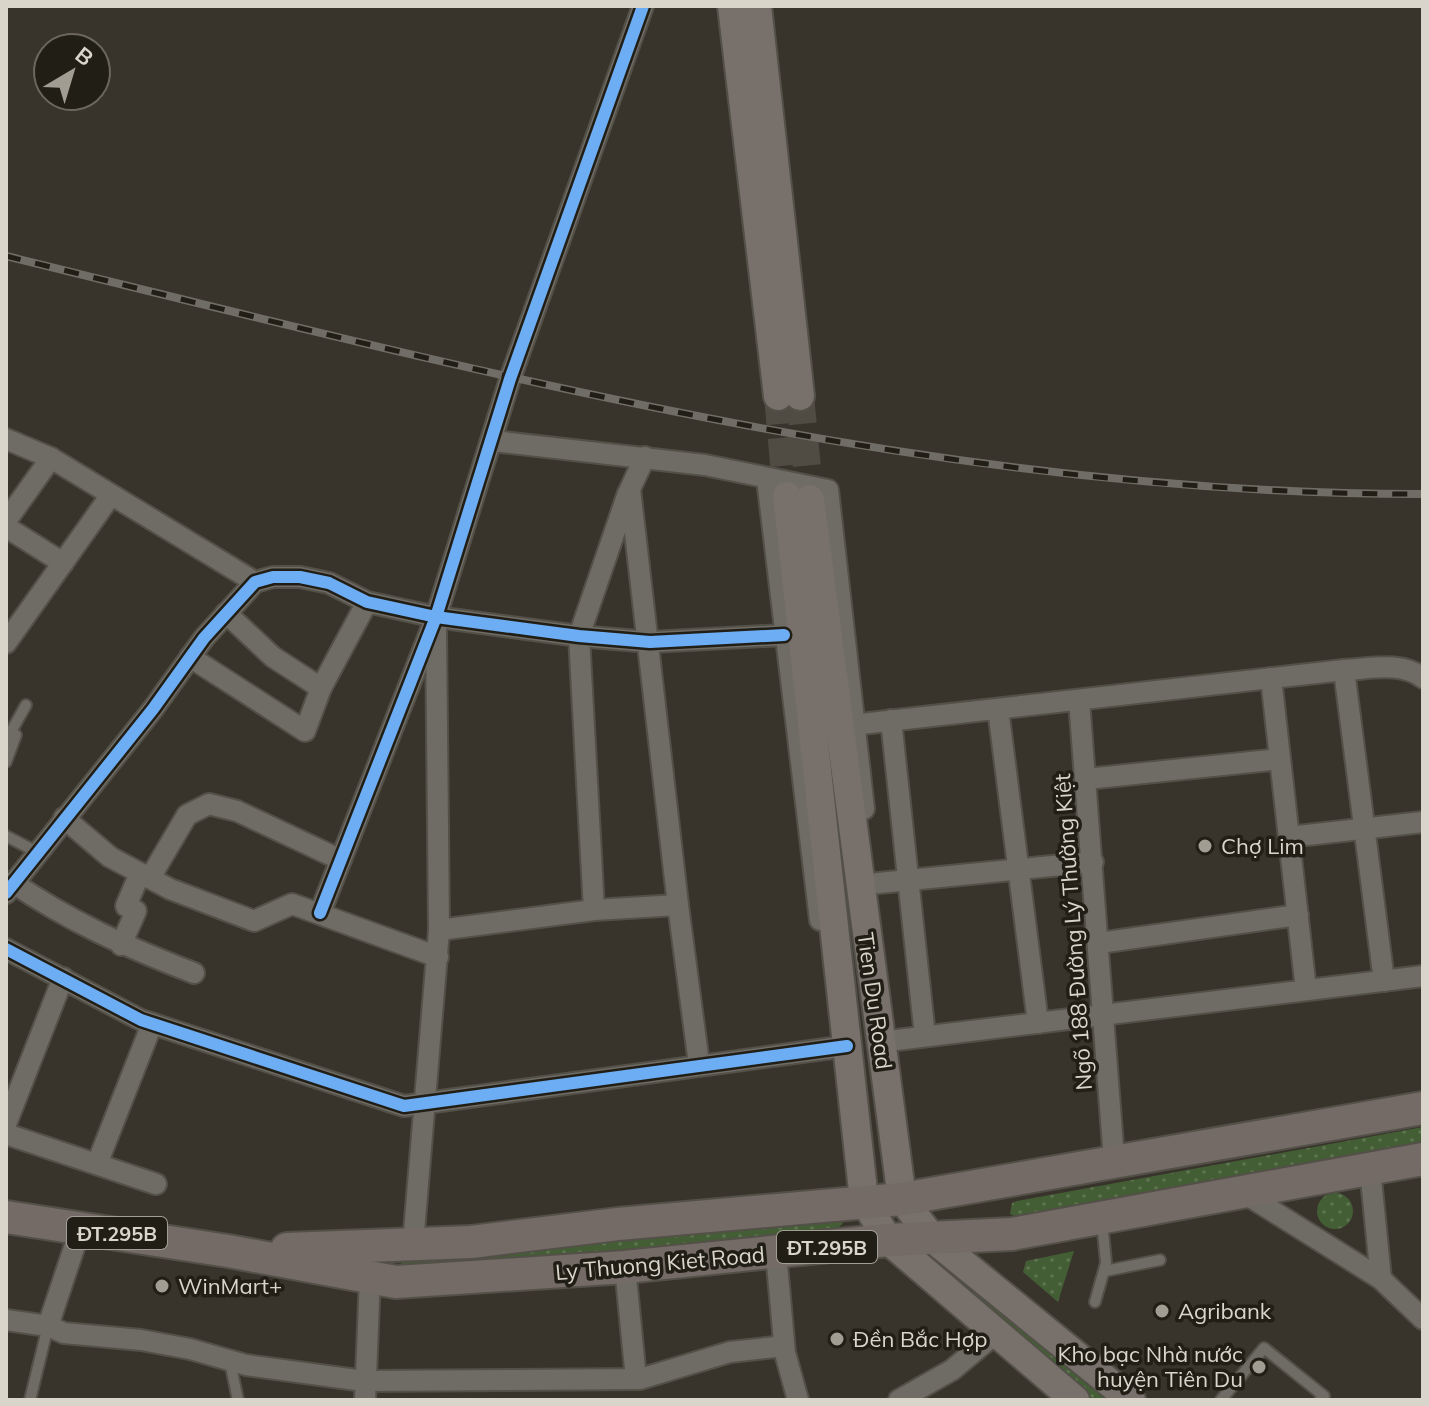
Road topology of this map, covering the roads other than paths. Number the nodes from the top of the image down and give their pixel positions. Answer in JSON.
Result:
{"nodes":[{"id":1,"x":643,"y":6,"type":"edge"},
{"id":2,"x":732,"y":6,"type":"edge"},
{"id":3,"x":757,"y":6,"type":"edge"},
{"id":4,"x":6,"y":439,"type":"edge"},
{"id":5,"x":493,"y":441,"type":"junction"},
{"id":6,"x":645,"y":457,"type":"junction"},
{"id":7,"x":51,"y":458,"type":"junction"},
{"id":8,"x":630,"y":489,"type":"junction"},
{"id":9,"x":788,"y":491,"type":"junction"},
{"id":10,"x":111,"y":495,"type":"junction"},
{"id":11,"x":6,"y":524,"type":"edge"},
{"id":12,"x":63,"y":563,"type":"junction"},
{"id":13,"x":255,"y":582,"type":"junction"},
{"id":14,"x":367,"y":602,"type":"junction"},
{"id":15,"x":226,"y":613,"type":"junction"},
{"id":16,"x":436,"y":617,"type":"junction"},
{"id":17,"x":784,"y":635,"type":"junction"},
{"id":18,"x":579,"y":636,"type":"junction"},
{"id":19,"x":650,"y":642,"type":"junction"},
{"id":20,"x":6,"y":643,"type":"edge"},
{"id":21,"x":190,"y":657,"type":"junction"},
{"id":22,"x":1344,"y":670,"type":"junction"},
{"id":23,"x":1271,"y":678,"type":"junction"},
{"id":24,"x":1423,"y":678,"type":"edge"},
{"id":25,"x":321,"y":688,"type":"junction"},
{"id":26,"x":1079,"y":700,"type":"junction"},
{"id":27,"x":26,"y":705,"type":"dead end"},
{"id":28,"x":998,"y":709,"type":"junction"},
{"id":29,"x":891,"y":720,"type":"junction"},
{"id":30,"x":835,"y":727,"type":"junction"},
{"id":31,"x":7,"y":738,"type":"edge"},
{"id":32,"x":1280,"y":759,"type":"junction"},
{"id":33,"x":6,"y":762,"type":"edge"},
{"id":34,"x":1086,"y":779,"type":"junction"},
{"id":35,"x":64,"y":818,"type":"junction"},
{"id":36,"x":1423,"y":822,"type":"edge"},
{"id":37,"x":1364,"y":828,"type":"junction"},
{"id":38,"x":6,"y":836,"type":"edge"},
{"id":39,"x":1289,"y":837,"type":"junction"},
{"id":40,"x":37,"y":852,"type":"junction"},
{"id":41,"x":341,"y":860,"type":"junction"},
{"id":42,"x":1093,"y":862,"type":"junction"},
{"id":43,"x":1019,"y":870,"type":"junction"},
{"id":44,"x":145,"y":876,"type":"junction"},
{"id":45,"x":908,"y":879,"type":"junction"},
{"id":46,"x":865,"y":883,"type":"junction"},
{"id":47,"x":9,"y":888,"type":"edge"},
{"id":48,"x":678,"y":905,"type":"junction"},
{"id":49,"x":594,"y":910,"type":"junction"},
{"id":50,"x":320,"y":913,"type":"junction"},
{"id":51,"x":1298,"y":915,"type":"junction"},
{"id":52,"x":439,"y":930,"type":"junction"},
{"id":53,"x":1099,"y":943,"type":"junction"},
{"id":54,"x":121,"y":945,"type":"junction"},
{"id":55,"x":6,"y":949,"type":"edge"},
{"id":56,"x":438,"y":957,"type":"junction"},
{"id":57,"x":194,"y":973,"type":"dead end"},
{"id":58,"x":839,"y":976,"type":"junction"},
{"id":59,"x":1423,"y":976,"type":"edge"},
{"id":60,"x":63,"y":978,"type":"junction"},
{"id":61,"x":1384,"y":981,"type":"junction"},
{"id":62,"x":1306,"y":990,"type":"junction"},
{"id":63,"x":1105,"y":1014,"type":"junction"},
{"id":64,"x":1038,"y":1023,"type":"junction"},
{"id":65,"x":152,"y":1024,"type":"junction"},
{"id":66,"x":925,"y":1036,"type":"junction"},
{"id":67,"x":880,"y":1042,"type":"junction"},
{"id":68,"x":847,"y":1046,"type":"junction"},
{"id":69,"x":699,"y":1064,"type":"junction"},
{"id":70,"x":424,"y":1105,"type":"junction"},
{"id":71,"x":1423,"y":1108,"type":"edge"},
{"id":72,"x":6,"y":1124,"type":"edge"},
{"id":73,"x":6,"y":1134,"type":"edge"},
{"id":74,"x":1423,"y":1159,"type":"edge"},
{"id":75,"x":1114,"y":1160,"type":"junction"},
{"id":76,"x":97,"y":1164,"type":"junction"},
{"id":77,"x":1370,"y":1169,"type":"junction"},
{"id":78,"x":156,"y":1184,"type":"dead end"},
{"id":79,"x":1244,"y":1193,"type":"junction"},
{"id":80,"x":902,"y":1199,"type":"junction"},
{"id":81,"x":864,"y":1200,"type":"junction"},
{"id":82,"x":6,"y":1217,"type":"edge"},
{"id":83,"x":1102,"y":1219,"type":"junction"},
{"id":84,"x":81,"y":1227,"type":"junction"},
{"id":85,"x":932,"y":1238,"type":"junction"},
{"id":86,"x":888,"y":1240,"type":"junction"},
{"id":87,"x":413,"y":1244,"type":"junction"},
{"id":88,"x":228,"y":1251,"type":"junction"},
{"id":89,"x":776,"y":1253,"type":"junction"},
{"id":90,"x":1160,"y":1260,"type":"dead end"},
{"id":91,"x":625,"y":1267,"type":"junction"},
{"id":92,"x":1105,"y":1271,"type":"junction"},
{"id":93,"x":370,"y":1277,"type":"junction"},
{"id":94,"x":1381,"y":1279,"type":"junction"},
{"id":95,"x":1095,"y":1302,"type":"dead end"},
{"id":96,"x":1423,"y":1319,"type":"edge"},
{"id":97,"x":6,"y":1320,"type":"edge"},
{"id":98,"x":48,"y":1326,"type":"junction"},
{"id":99,"x":995,"y":1334,"type":"junction"},
{"id":100,"x":784,"y":1346,"type":"junction"},
{"id":101,"x":230,"y":1362,"type":"junction"},
{"id":102,"x":636,"y":1379,"type":"junction"},
{"id":103,"x":365,"y":1390,"type":"edge"},
{"id":104,"x":30,"y":1400,"type":"edge"},
{"id":105,"x":238,"y":1400,"type":"edge"},
{"id":106,"x":798,"y":1400,"type":"edge"},
{"id":107,"x":899,"y":1400,"type":"edge"},
{"id":108,"x":1075,"y":1400,"type":"edge"},
{"id":109,"x":1131,"y":1400,"type":"edge"},
{"id":110,"x":1221,"y":1400,"type":"edge"},
{"id":111,"x":1320,"y":1400,"type":"edge"}],
"edges":[{"from":1,"to":5,"type":"street"},
{"from":2,"to":3,"type":"main road"},
{"from":4,"to":7,"type":"street"},
{"from":5,"to":6,"type":"street"},
{"from":5,"to":16,"type":"street"},
{"from":6,"to":8,"type":"street"},
{"from":6,"to":9,"type":"street"},
{"from":7,"to":10,"type":"street"},
{"from":7,"to":11,"type":"street"},
{"from":8,"to":18,"type":"street"},
{"from":8,"to":19,"type":"street"},
{"from":9,"to":17,"type":"street"},
{"from":9,"to":30,"type":"main road","name":"Tien Du Road"},
{"from":9,"to":30,"type":"street"},
{"from":10,"to":12,"type":"street"},
{"from":10,"to":13,"type":"street"},
{"from":11,"to":12,"type":"street"},
{"from":12,"to":20,"type":"street"},
{"from":13,"to":14,"type":"street"},
{"from":13,"to":15,"type":"street"},
{"from":14,"to":16,"type":"street"},
{"from":14,"to":25,"type":"street"},
{"from":15,"to":21,"type":"street"},
{"from":15,"to":25,"type":"street"},
{"from":16,"to":18,"type":"street"},
{"from":16,"to":41,"type":"street"},
{"from":16,"to":52,"type":"street"},
{"from":17,"to":19,"type":"street"},
{"from":17,"to":58,"type":"street"},
{"from":18,"to":19,"type":"street"},
{"from":18,"to":49,"type":"street"},
{"from":19,"to":48,"type":"street"},
{"from":21,"to":25,"type":"street"},
{"from":21,"to":35,"type":"street"},
{"from":22,"to":23,"type":"street"},
{"from":22,"to":24,"type":"street"},
{"from":22,"to":37,"type":"street"},
{"from":23,"to":26,"type":"street"},
{"from":23,"to":32,"type":"street"},
{"from":26,"to":28,"type":"street"},
{"from":26,"to":34,"type":"street","name":"Ngõ 188 Đường Lý Thường Kiệt"},
{"from":27,"to":31,"type":"lane"},
{"from":28,"to":29,"type":"street"},
{"from":28,"to":43,"type":"street"},
{"from":29,"to":30,"type":"street"},
{"from":29,"to":45,"type":"street"},
{"from":30,"to":46,"type":"main road","name":"Tien Du Road"},
{"from":30,"to":58,"type":"main road","name":"Tien Du Road"},
{"from":31,"to":33,"type":"lane"},
{"from":32,"to":34,"type":"street"},
{"from":32,"to":39,"type":"street"},
{"from":34,"to":42,"type":"street","name":"Ngõ 188 Đường Lý Thường Kiệt"},
{"from":35,"to":40,"type":"street"},
{"from":35,"to":44,"type":"street"},
{"from":36,"to":37,"type":"street"},
{"from":37,"to":39,"type":"street"},
{"from":37,"to":61,"type":"street"},
{"from":38,"to":40,"type":"lane"},
{"from":39,"to":51,"type":"street"},
{"from":40,"to":47,"type":"street"},
{"from":41,"to":44,"type":"street"},
{"from":41,"to":50,"type":"street"},
{"from":42,"to":43,"type":"street"},
{"from":42,"to":53,"type":"street","name":"Ngõ 188 Đường Lý Thường Kiệt"},
{"from":43,"to":45,"type":"street"},
{"from":43,"to":64,"type":"street"},
{"from":44,"to":50,"type":"street"},
{"from":44,"to":54,"type":"street"},
{"from":45,"to":46,"type":"street"},
{"from":45,"to":66,"type":"street"},
{"from":46,"to":67,"type":"main road","name":"Tien Du Road"},
{"from":47,"to":54,"type":"street"},
{"from":48,"to":49,"type":"street"},
{"from":48,"to":69,"type":"street"},
{"from":49,"to":52,"type":"street"},
{"from":50,"to":56,"type":"street"},
{"from":51,"to":53,"type":"street"},
{"from":51,"to":62,"type":"street"},
{"from":52,"to":56,"type":"street"},
{"from":53,"to":63,"type":"street","name":"Ngõ 188 Đường Lý Thường Kiệt"},
{"from":54,"to":57,"type":"street"},
{"from":55,"to":60,"type":"street"},
{"from":56,"to":70,"type":"street"},
{"from":58,"to":68,"type":"main road","name":"Tien Du Road"},
{"from":59,"to":61,"type":"street"},
{"from":60,"to":65,"type":"street"},
{"from":60,"to":72,"type":"street"},
{"from":61,"to":62,"type":"street"},
{"from":62,"to":63,"type":"street"},
{"from":63,"to":64,"type":"street"},
{"from":63,"to":75,"type":"street","name":"Ngõ 188 Đường Lý Thường Kiệt"},
{"from":64,"to":66,"type":"street"},
{"from":65,"to":70,"type":"street"},
{"from":65,"to":76,"type":"street"},
{"from":66,"to":67,"type":"street"},
{"from":67,"to":80,"type":"main road","name":"Tien Du Road"},
{"from":68,"to":69,"type":"street"},
{"from":68,"to":81,"type":"main road","name":"Tien Du Road"},
{"from":69,"to":70,"type":"street"},
{"from":70,"to":87,"type":"street"},
{"from":71,"to":75,"type":"main road","name":"Ly Thuong Kiet Road","number":"ĐT.295B"},
{"from":73,"to":76,"type":"street"},
{"from":74,"to":77,"type":"main road","name":"Ly Thuong Kiet Road","number":"ĐT.295B"},
{"from":75,"to":80,"type":"main road","name":"Ly Thuong Kiet Road","number":"ĐT.295B"},
{"from":76,"to":78,"type":"street"},
{"from":77,"to":79,"type":"main road","name":"Ly Thuong Kiet Road","number":"ĐT.295B"},
{"from":77,"to":94,"type":"street"},
{"from":79,"to":83,"type":"main road","name":"Ly Thuong Kiet Road","number":"ĐT.295B"},
{"from":79,"to":94,"type":"street"},
{"from":80,"to":81,"type":"main road","name":"Ly Thuong Kiet Road","number":"ĐT.295B"},
{"from":80,"to":85,"type":"main road","name":"Tien Du Road"},
{"from":81,"to":86,"type":"main road","name":"Tien Du Road"},
{"from":81,"to":87,"type":"main road","name":"Ly Thuong Kiet Road","number":"ĐT.295B"},
{"from":82,"to":84,"type":"main road","name":"Ly Thuong Kiet Road","number":"ĐT.295B"},
{"from":83,"to":85,"type":"main road","name":"Ly Thuong Kiet Road","number":"ĐT.295B"},
{"from":83,"to":92,"type":"lane"},
{"from":84,"to":88,"type":"main road","name":"Ly Thuong Kiet Road","number":"ĐT.295B"},
{"from":84,"to":98,"type":"street"},
{"from":85,"to":86,"type":"main road","name":"Ly Thuong Kiet Road","number":"ĐT.295B"},
{"from":85,"to":109,"type":"main road","name":"Tien Du Road"},
{"from":86,"to":89,"type":"main road","name":"Ly Thuong Kiet Road","number":"ĐT.295B"},
{"from":86,"to":99,"type":"main road","name":"Tien Du Road"},
{"from":87,"to":88,"type":"main road","name":"Ly Thuong Kiet Road","number":"ĐT.295B"},
{"from":88,"to":93,"type":"main road","name":"Ly Thuong Kiet Road","number":"ĐT.295B"},
{"from":89,"to":91,"type":"main road","name":"Ly Thuong Kiet Road","number":"ĐT.295B"},
{"from":89,"to":100,"type":"street"},
{"from":90,"to":92,"type":"lane"},
{"from":91,"to":93,"type":"main road","name":"Ly Thuong Kiet Road","number":"ĐT.295B"},
{"from":91,"to":102,"type":"street"},
{"from":92,"to":95,"type":"lane"},
{"from":93,"to":103,"type":"street"},
{"from":94,"to":96,"type":"street"},
{"from":97,"to":98,"type":"street"},
{"from":98,"to":101,"type":"street"},
{"from":98,"to":104,"type":"lane"},
{"from":99,"to":107,"type":"street"},
{"from":99,"to":108,"type":"main road","name":"Tien Du Road"},
{"from":100,"to":102,"type":"street"},
{"from":100,"to":106,"type":"street"},
{"from":101,"to":103,"type":"street"},
{"from":101,"to":105,"type":"lane"},
{"from":102,"to":103,"type":"street"},
{"from":110,"to":111,"type":"lane"}]}
